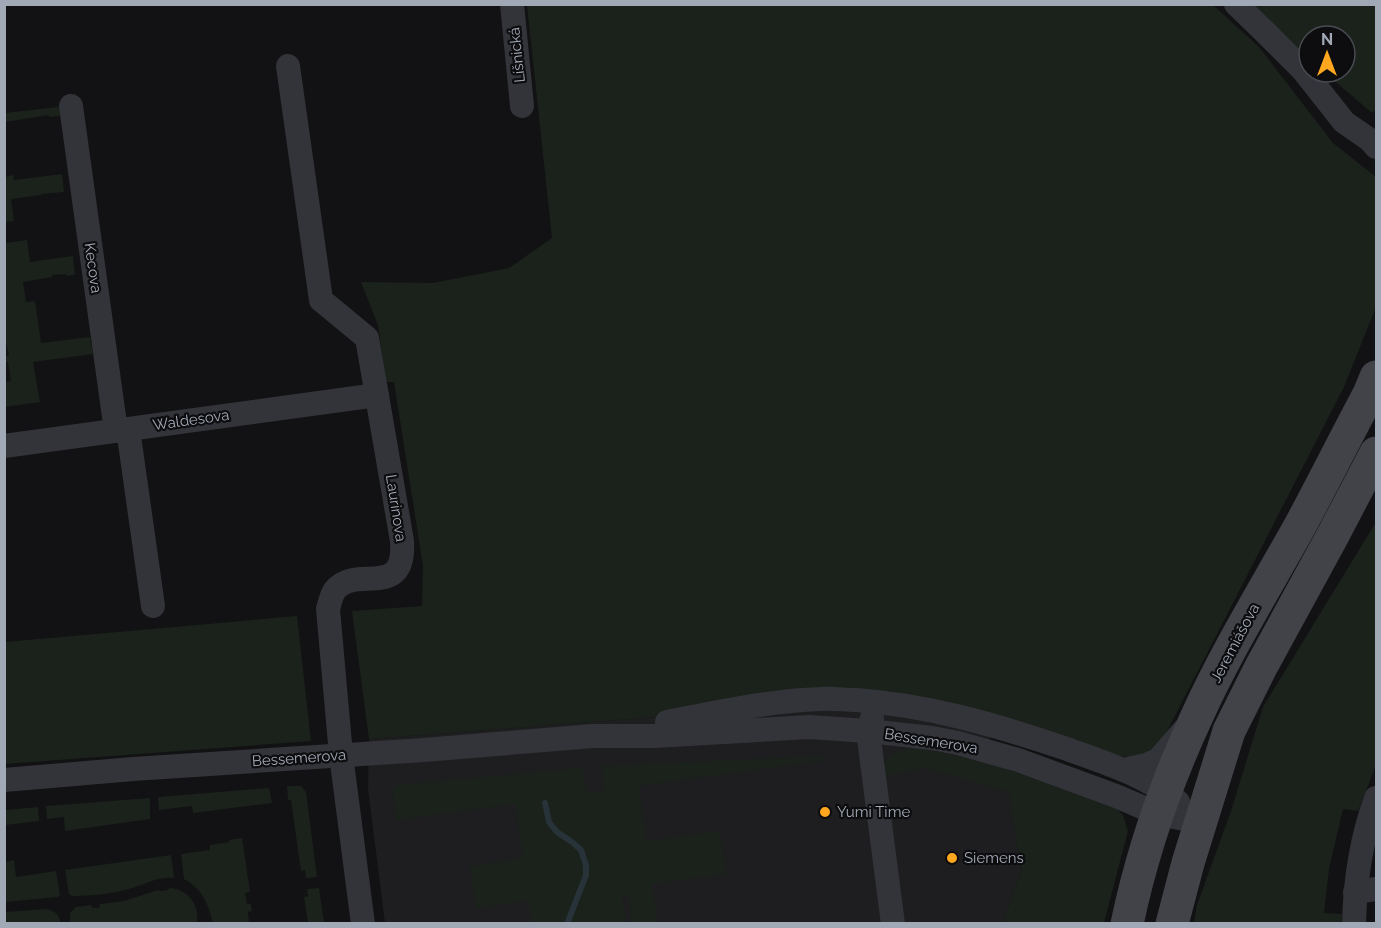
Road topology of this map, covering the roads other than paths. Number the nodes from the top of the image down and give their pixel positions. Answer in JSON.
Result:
{"nodes":[{"id":1,"x":512,"y":4,"type":"edge"},
{"id":2,"x":1236,"y":4,"type":"edge"},
{"id":3,"x":288,"y":66,"type":"dead end"},
{"id":4,"x":71,"y":106,"type":"dead end"},
{"id":5,"x":522,"y":106,"type":"dead end"},
{"id":6,"x":1377,"y":147,"type":"edge"},
{"id":7,"x":1377,"y":377,"type":"edge"},
{"id":8,"x":377,"y":395,"type":"junction"},
{"id":9,"x":122,"y":430,"type":"junction"},
{"id":10,"x":4,"y":446,"type":"edge"},
{"id":11,"x":1377,"y":453,"type":"edge"},
{"id":12,"x":153,"y":606,"type":"dead end"},
{"id":13,"x":878,"y":702,"type":"junction"},
{"id":14,"x":1197,"y":715,"type":"junction"},
{"id":15,"x":868,"y":731,"type":"junction"},
{"id":16,"x":593,"y":736,"type":"junction"},
{"id":17,"x":341,"y":755,"type":"junction"},
{"id":18,"x":1124,"y":770,"type":"junction"},
{"id":19,"x":4,"y":780,"type":"edge"},
{"id":20,"x":1162,"y":803,"type":"junction"},
{"id":21,"x":1375,"y":804,"type":"edge"},
{"id":22,"x":1200,"y":822,"type":"junction"},
{"id":23,"x":1366,"y":890,"type":"edge"},
{"id":24,"x":363,"y":924,"type":"edge"},
{"id":25,"x":893,"y":924,"type":"edge"},
{"id":26,"x":1127,"y":924,"type":"edge"},
{"id":27,"x":1172,"y":924,"type":"edge"},
{"id":28,"x":1354,"y":924,"type":"edge"}],
"edges":[{"from":1,"to":5,"type":"street","name":"Líšnická"},
{"from":2,"to":6,"type":"street"},
{"from":3,"to":8,"type":"street","name":"Laurinova"},
{"from":4,"to":9,"type":"street","name":"Kecova"},
{"from":7,"to":14,"type":"main road","name":"Jeremiášova"},
{"from":8,"to":9,"type":"street","name":"Waldesova"},
{"from":8,"to":17,"type":"street","name":"Laurinova"},
{"from":9,"to":10,"type":"street","name":"Waldesova"},
{"from":9,"to":12,"type":"street","name":"Kecova"},
{"from":11,"to":22,"type":"main road"},
{"from":13,"to":15,"type":"street"},
{"from":13,"to":16,"type":"street","name":"Bessemerova"},
{"from":13,"to":18,"type":"street","name":"Bessemerova"},
{"from":14,"to":18,"type":"street"},
{"from":14,"to":20,"type":"main road","name":"Jeremiášova"},
{"from":15,"to":16,"type":"street","name":"Bessemerova"},
{"from":15,"to":20,"type":"street","name":"Bessemerova"},
{"from":15,"to":25,"type":"street"},
{"from":16,"to":17,"type":"street","name":"Bessemerova"},
{"from":17,"to":19,"type":"street","name":"Bessemerova"},
{"from":17,"to":24,"type":"street","name":"Laurinova"},
{"from":18,"to":20,"type":"street","name":"Bessemerova"},
{"from":20,"to":22,"type":"street","name":"Bessemerova"},
{"from":20,"to":26,"type":"main road","name":"Jeremiášova"},
{"from":21,"to":23,"type":"street"},
{"from":22,"to":27,"type":"main road"},
{"from":23,"to":28,"type":"street"}]}
